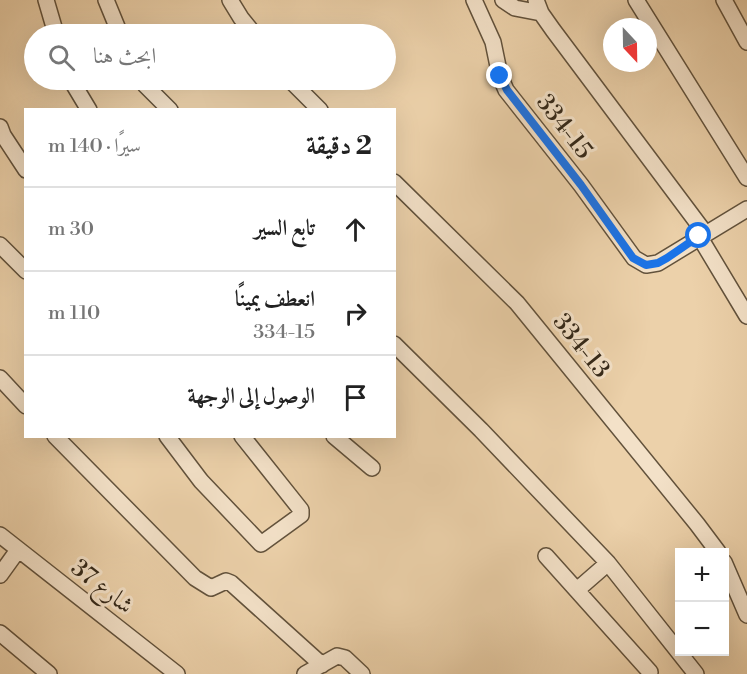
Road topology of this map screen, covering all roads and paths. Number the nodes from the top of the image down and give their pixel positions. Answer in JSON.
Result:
{"nodes":[{"id":1,"x":46,"y":0,"type":"edge"},
{"id":2,"x":106,"y":0,"type":"edge"},
{"id":3,"x":230,"y":0,"type":"edge"},
{"id":4,"x":474,"y":0,"type":"edge"},
{"id":5,"x":503,"y":0,"type":"edge"},
{"id":6,"x":636,"y":0,"type":"edge"},
{"id":7,"x":724,"y":0,"type":"edge"},
{"id":8,"x":538,"y":6,"type":"edge"},
{"id":9,"x":53,"y":24,"type":"edge"},
{"id":10,"x":116,"y":24,"type":"edge"},
{"id":11,"x":246,"y":24,"type":"edge"},
{"id":12,"x":747,"y":42,"type":"edge"},
{"id":13,"x":77,"y":90,"type":"edge"},
{"id":14,"x":151,"y":90,"type":"edge"},
{"id":15,"x":300,"y":90,"type":"edge"},
{"id":16,"x":88,"y":108,"type":"edge"},
{"id":17,"x":168,"y":108,"type":"edge"},
{"id":18,"x":318,"y":108,"type":"edge"},
{"id":19,"x":0,"y":127,"type":"edge"},
{"id":20,"x":24,"y":167,"type":"edge"},
{"id":21,"x":747,"y":178,"type":"edge"},
{"id":22,"x":396,"y":184,"type":"edge"},
{"id":23,"x":747,"y":209,"type":"edge"},
{"id":24,"x":702,"y":235,"type":"junction"},
{"id":25,"x":0,"y":245,"type":"edge"},
{"id":26,"x":24,"y":269,"type":"edge"},
{"id":27,"x":747,"y":316,"type":"edge"},
{"id":28,"x":396,"y":346,"type":"edge"},
{"id":29,"x":0,"y":378,"type":"edge"},
{"id":30,"x":24,"y":404,"type":"edge"},
{"id":31,"x":57,"y":438,"type":"edge"},
{"id":32,"x":169,"y":438,"type":"edge"},
{"id":33,"x":244,"y":438,"type":"edge"},
{"id":34,"x":336,"y":438,"type":"edge"},
{"id":35,"x":372,"y":468,"type":"dead end"},
{"id":36,"x":0,"y":535,"type":"edge"},
{"id":37,"x":715,"y":548,"type":"edge"},
{"id":38,"x":18,"y":550,"type":"junction"},
{"id":39,"x":546,"y":556,"type":"dead end"},
{"id":40,"x":608,"y":563,"type":"junction"},
{"id":41,"x":729,"y":574,"type":"edge"},
{"id":42,"x":0,"y":575,"type":"edge"},
{"id":43,"x":577,"y":590,"type":"junction"},
{"id":44,"x":747,"y":615,"type":"edge"},
{"id":45,"x":0,"y":633,"type":"edge"},
{"id":46,"x":322,"y":664,"type":"junction"},
{"id":47,"x":650,"y":672,"type":"dead end"},
{"id":48,"x":49,"y":674,"type":"edge"},
{"id":49,"x":177,"y":674,"type":"edge"},
{"id":50,"x":305,"y":674,"type":"edge"},
{"id":51,"x":363,"y":674,"type":"edge"},
{"id":52,"x":696,"y":674,"type":"edge"}],
"edges":[{"from":1,"to":9,"type":"street"},
{"from":2,"to":10,"type":"street"},
{"from":3,"to":11,"type":"street"},
{"from":4,"to":24,"type":"street","name":"334-15"},
{"from":5,"to":8,"type":"street"},
{"from":6,"to":21,"type":"street"},
{"from":7,"to":12,"type":"street"},
{"from":8,"to":24,"type":"street"},
{"from":13,"to":16,"type":"street"},
{"from":14,"to":17,"type":"street"},
{"from":15,"to":18,"type":"street"},
{"from":19,"to":20,"type":"street"},
{"from":22,"to":37,"type":"street","name":"334-13"},
{"from":23,"to":24,"type":"street"},
{"from":24,"to":27,"type":"street"},
{"from":25,"to":26,"type":"street"},
{"from":28,"to":40,"type":"street"},
{"from":29,"to":30,"type":"street"},
{"from":31,"to":46,"type":"street"},
{"from":32,"to":33,"type":"street"},
{"from":34,"to":35,"type":"street"},
{"from":36,"to":38,"type":"street","name":"شارع 37"},
{"from":38,"to":42,"type":"street"},
{"from":38,"to":49,"type":"street","name":"شارع 37"},
{"from":39,"to":43,"type":"street"},
{"from":40,"to":43,"type":"street"},
{"from":40,"to":52,"type":"street"},
{"from":41,"to":44,"type":"street"},
{"from":43,"to":47,"type":"street"},
{"from":45,"to":48,"type":"street"},
{"from":46,"to":50,"type":"street"},
{"from":46,"to":51,"type":"street"}]}
